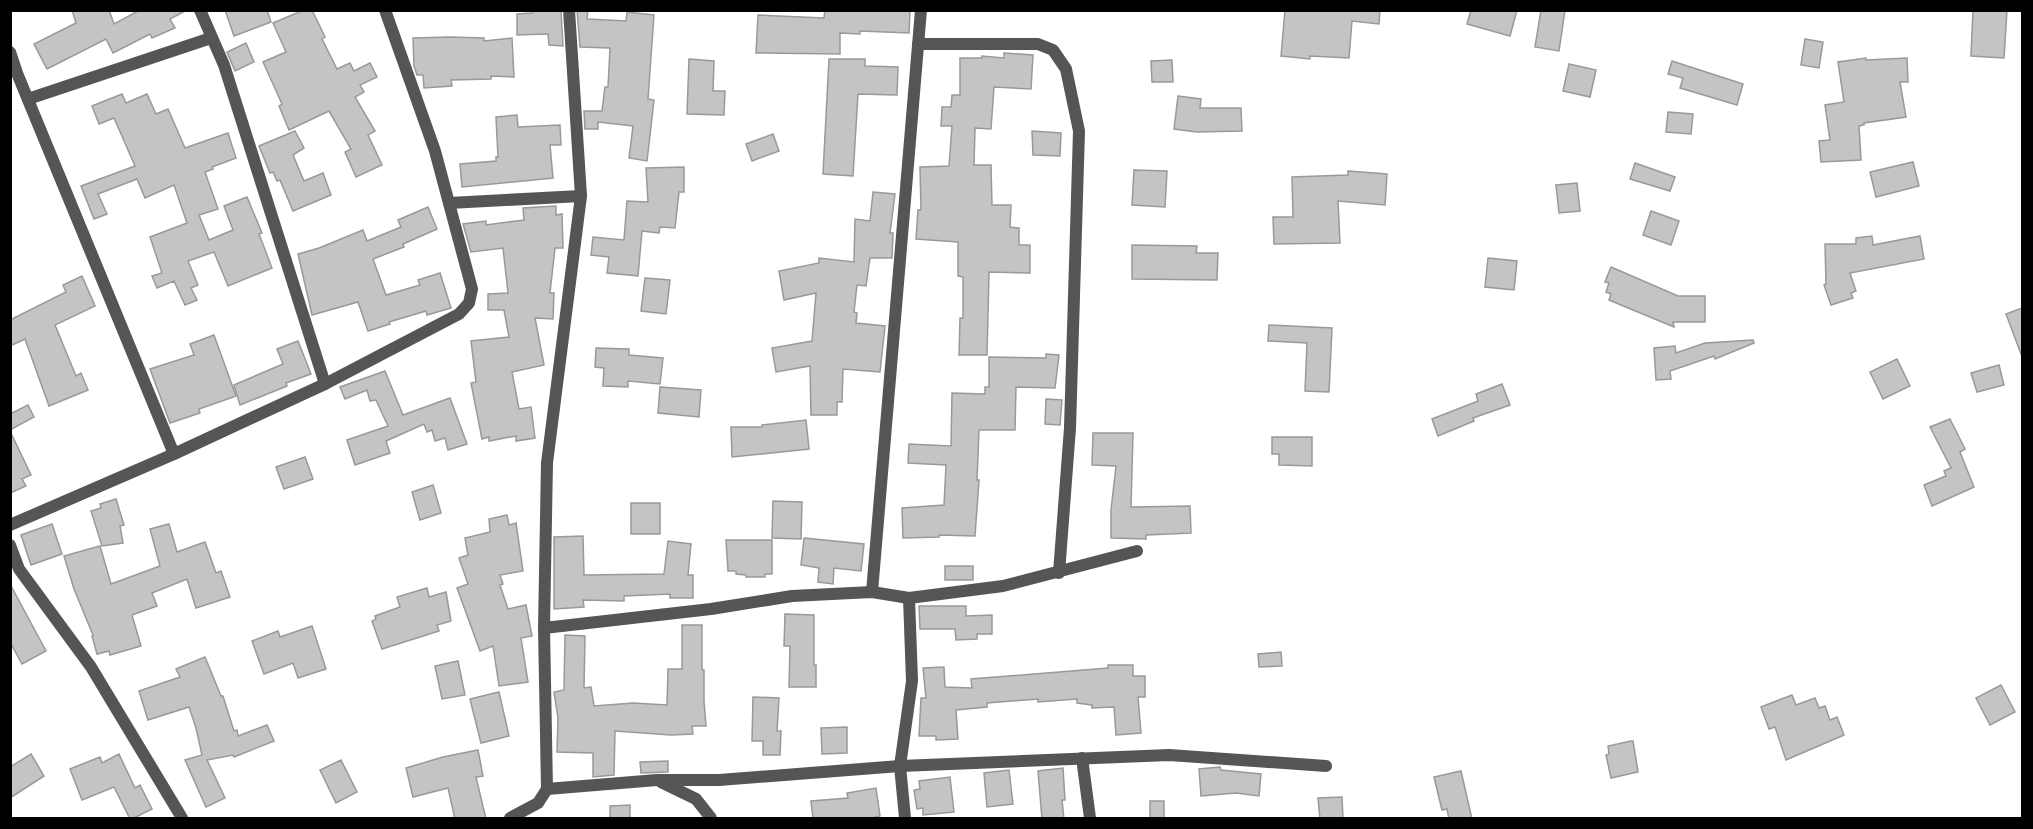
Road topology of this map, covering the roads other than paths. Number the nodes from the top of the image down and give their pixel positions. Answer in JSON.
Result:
{"nodes":[{"id":1,"x":200,"y":10,"type":"edge"},
{"id":2,"x":385,"y":10,"type":"edge"},
{"id":3,"x":569,"y":10,"type":"edge"},
{"id":4,"x":921,"y":10,"type":"edge"},
{"id":5,"x":211,"y":38,"type":"junction"},
{"id":6,"x":918,"y":44,"type":"junction"},
{"id":7,"x":10,"y":52,"type":"edge"},
{"id":8,"x":28,"y":99,"type":"junction"},
{"id":9,"x":581,"y":196,"type":"junction"},
{"id":10,"x":449,"y":203,"type":"junction"},
{"id":11,"x":325,"y":384,"type":"junction"},
{"id":12,"x":174,"y":454,"type":"junction"},
{"id":13,"x":10,"y":525,"type":"edge"},
{"id":14,"x":10,"y":545,"type":"edge"},
{"id":15,"x":1137,"y":551,"type":"dead end"},
{"id":16,"x":1059,"y":573,"type":"junction"},
{"id":17,"x":872,"y":592,"type":"junction"},
{"id":18,"x":909,"y":598,"type":"junction"},
{"id":19,"x":544,"y":628,"type":"junction"},
{"id":20,"x":1082,"y":758,"type":"junction"},
{"id":21,"x":900,"y":766,"type":"junction"},
{"id":22,"x":1326,"y":766,"type":"dead end"},
{"id":23,"x":657,"y":780,"type":"junction"},
{"id":24,"x":548,"y":789,"type":"junction"},
{"id":25,"x":182,"y":819,"type":"edge"},
{"id":26,"x":510,"y":819,"type":"edge"},
{"id":27,"x":711,"y":819,"type":"edge"},
{"id":28,"x":905,"y":819,"type":"edge"},
{"id":29,"x":1090,"y":819,"type":"edge"}],
"edges":[{"from":1,"to":5,"type":"street"},
{"from":2,"to":10,"type":"street"},
{"from":3,"to":9,"type":"street"},
{"from":4,"to":6,"type":"street"},
{"from":5,"to":8,"type":"street"},
{"from":5,"to":11,"type":"street"},
{"from":6,"to":16,"type":"street"},
{"from":6,"to":17,"type":"street"},
{"from":7,"to":8,"type":"street"},
{"from":8,"to":12,"type":"street"},
{"from":9,"to":10,"type":"street"},
{"from":9,"to":19,"type":"street"},
{"from":10,"to":11,"type":"street"},
{"from":11,"to":12,"type":"street"},
{"from":12,"to":13,"type":"street"},
{"from":14,"to":25,"type":"street"},
{"from":15,"to":16,"type":"street"},
{"from":16,"to":18,"type":"street"},
{"from":17,"to":18,"type":"street"},
{"from":17,"to":19,"type":"street"},
{"from":18,"to":21,"type":"street"},
{"from":19,"to":24,"type":"street"},
{"from":20,"to":21,"type":"street"},
{"from":20,"to":22,"type":"street"},
{"from":20,"to":29,"type":"street"},
{"from":21,"to":23,"type":"street"},
{"from":21,"to":28,"type":"street"},
{"from":23,"to":24,"type":"street"},
{"from":23,"to":27,"type":"street"},
{"from":24,"to":26,"type":"street"}]}
